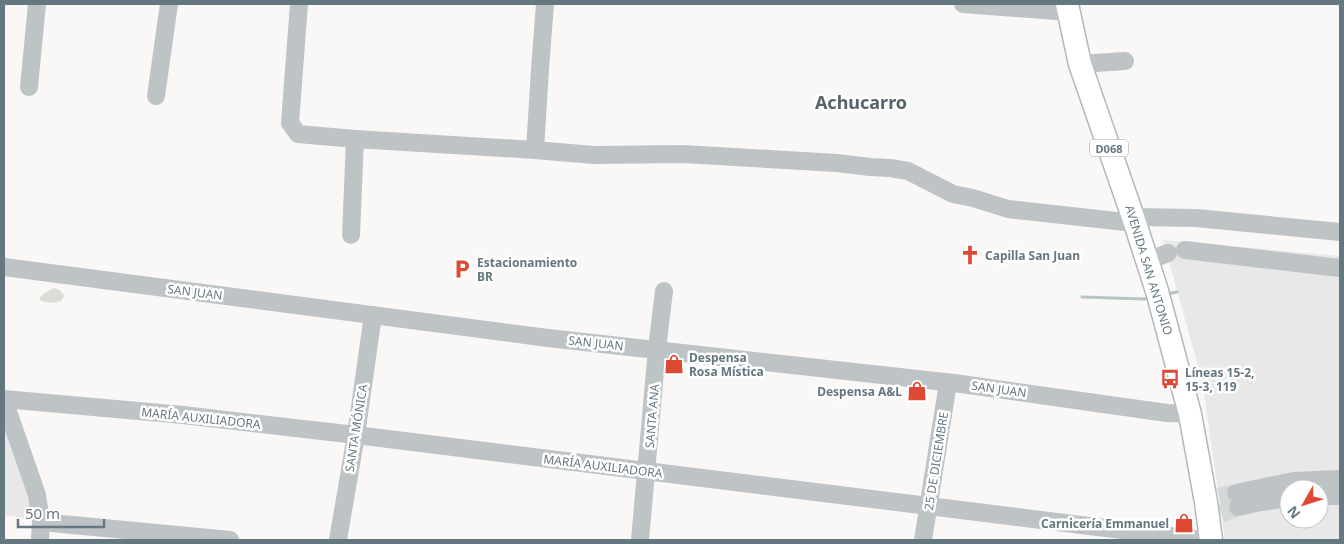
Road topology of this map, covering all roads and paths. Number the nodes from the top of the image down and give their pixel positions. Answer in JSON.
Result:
{"nodes":[{"id":1,"x":37,"y":4,"type":"edge"},
{"id":2,"x":169,"y":4,"type":"edge"},
{"id":3,"x":299,"y":4,"type":"edge"},
{"id":4,"x":545,"y":4,"type":"edge"},
{"id":5,"x":963,"y":4,"type":"edge"},
{"id":6,"x":1068,"y":8,"type":"edge"},
{"id":7,"x":1125,"y":61,"type":"dead end"},
{"id":8,"x":1080,"y":64,"type":"junction"},
{"id":9,"x":29,"y":87,"type":"dead end"},
{"id":10,"x":156,"y":96,"type":"dead end"},
{"id":11,"x":355,"y":139,"type":"junction"},
{"id":12,"x":535,"y":150,"type":"junction"},
{"id":13,"x":1134,"y":220,"type":"junction"},
{"id":14,"x":1340,"y":232,"type":"edge"},
{"id":15,"x":351,"y":235,"type":"dead end"},
{"id":16,"x":1147,"y":261,"type":"junction"},
{"id":17,"x":4,"y":267,"type":"edge"},
{"id":18,"x":1340,"y":268,"type":"edge"},
{"id":19,"x":664,"y":292,"type":"dead end"},
{"id":20,"x":373,"y":315,"type":"junction"},
{"id":21,"x":657,"y":349,"type":"junction"},
{"id":22,"x":948,"y":382,"type":"junction"},
{"id":23,"x":4,"y":400,"type":"edge"},
{"id":24,"x":1190,"y":414,"type":"junction"},
{"id":25,"x":356,"y":435,"type":"junction"},
{"id":26,"x":647,"y":471,"type":"junction"},
{"id":27,"x":1340,"y":479,"type":"edge"},
{"id":28,"x":1279,"y":499,"type":"edge"},
{"id":29,"x":928,"y":506,"type":"junction"},
{"id":30,"x":1220,"y":510,"type":"edge"},
{"id":31,"x":41,"y":522,"type":"junction"},
{"id":32,"x":190,"y":538,"type":"edge"},
{"id":33,"x":40,"y":540,"type":"edge"},
{"id":34,"x":230,"y":540,"type":"edge"},
{"id":35,"x":338,"y":540,"type":"edge"},
{"id":36,"x":640,"y":540,"type":"edge"},
{"id":37,"x":924,"y":540,"type":"edge"},
{"id":38,"x":1202,"y":540,"type":"edge"}],
"edges":[{"from":1,"to":9,"type":"street"},
{"from":2,"to":10,"type":"street"},
{"from":3,"to":11,"type":"street"},
{"from":4,"to":12,"type":"street"},
{"from":5,"to":6,"type":"street"},
{"from":6,"to":8,"type":"main road","name":"AVENIDA SAN ANTONIO","number":"D068"},
{"from":7,"to":8,"type":"street"},
{"from":8,"to":13,"type":"main road","name":"AVENIDA SAN ANTONIO","number":"D068"},
{"from":11,"to":12,"type":"street"},
{"from":11,"to":15,"type":"street"},
{"from":12,"to":13,"type":"street"},
{"from":13,"to":14,"type":"street"},
{"from":13,"to":16,"type":"main road","name":"AVENIDA SAN ANTONIO","number":"D068"},
{"from":16,"to":18,"type":"street"},
{"from":16,"to":24,"type":"main road","name":"AVENIDA SAN ANTONIO","number":"D068"},
{"from":17,"to":20,"type":"street","name":"SAN JUAN"},
{"from":19,"to":21,"type":"street","name":"SANTA ANA"},
{"from":20,"to":21,"type":"street","name":"SAN JUAN"},
{"from":20,"to":25,"type":"street","name":"SANTA MÓNICA"},
{"from":21,"to":22,"type":"street","name":"SAN JUAN"},
{"from":21,"to":26,"type":"street","name":"SANTA ANA"},
{"from":22,"to":24,"type":"street","name":"SAN JUAN"},
{"from":22,"to":29,"type":"street","name":"25 DE DICIEMBRE"},
{"from":23,"to":25,"type":"street","name":"MARÍA AUXILIADORA"},
{"from":23,"to":31,"type":"street"},
{"from":24,"to":30,"type":"main road","name":"AVENIDA SAN ANTONIO","number":"D068"},
{"from":25,"to":26,"type":"street","name":"MARÍA AUXILIADORA"},
{"from":25,"to":35,"type":"street","name":"SANTA MÓNICA"},
{"from":26,"to":29,"type":"street","name":"MARÍA AUXILIADORA"},
{"from":26,"to":36,"type":"street","name":"SANTA ANA"},
{"from":27,"to":30,"type":"street"},
{"from":28,"to":30,"type":"street"},
{"from":29,"to":37,"type":"street","name":"25 DE DICIEMBRE"},
{"from":29,"to":38,"type":"street","name":"MARÍA AUXILIADORA"},
{"from":31,"to":32,"type":"street"},
{"from":31,"to":33,"type":"street"},
{"from":32,"to":34,"type":"street"}]}
